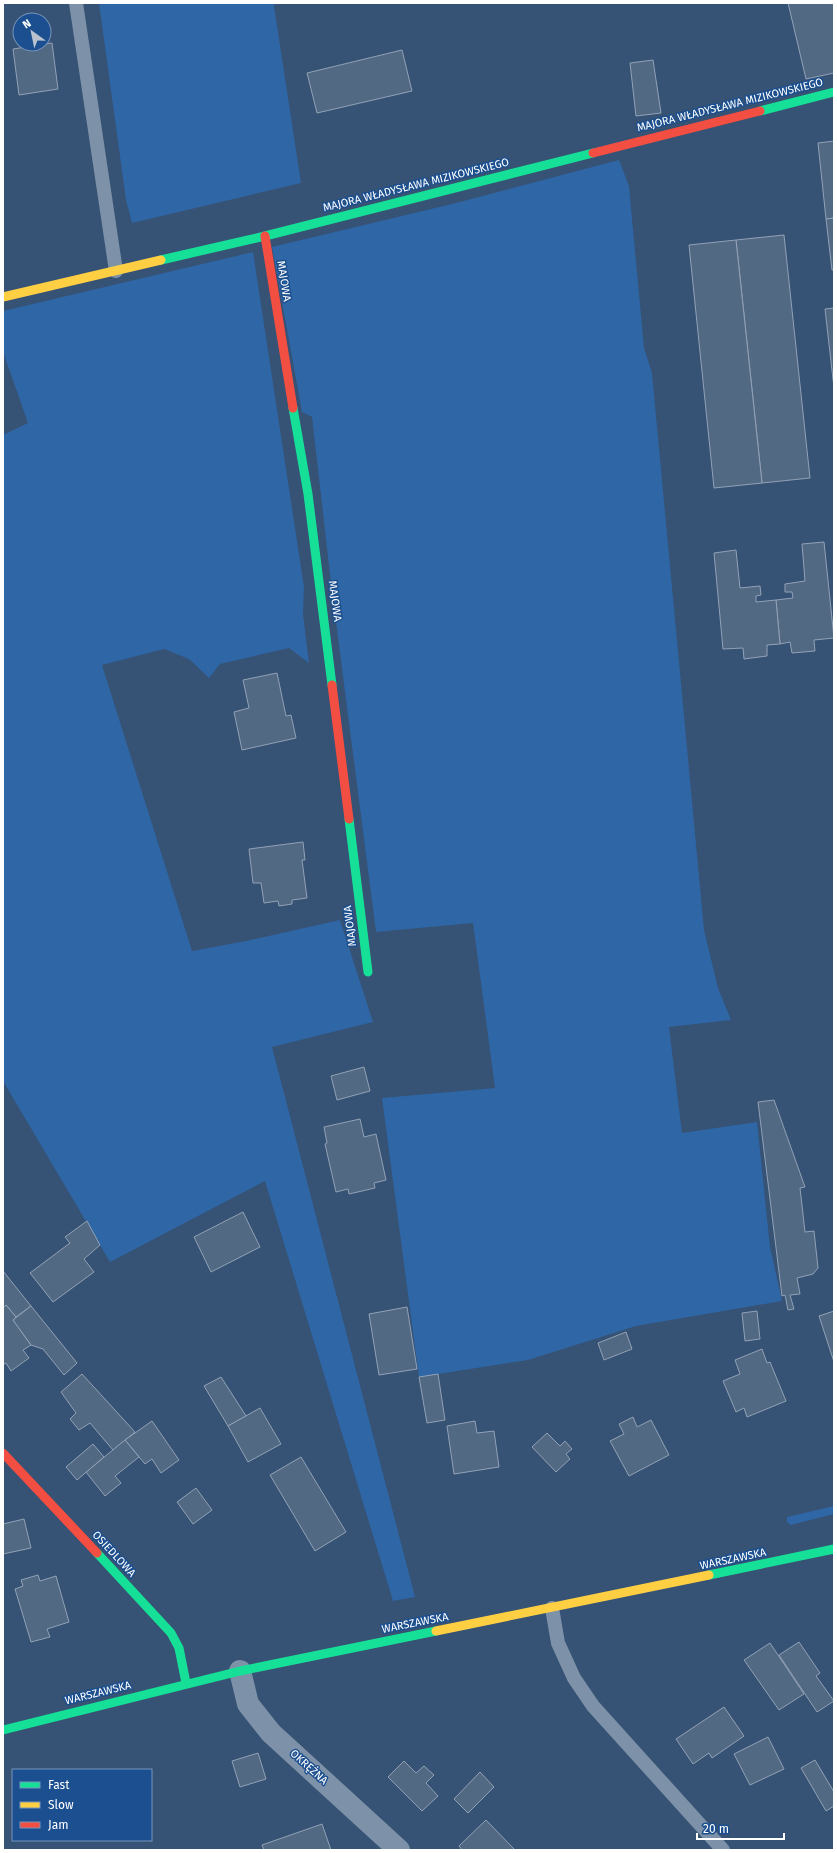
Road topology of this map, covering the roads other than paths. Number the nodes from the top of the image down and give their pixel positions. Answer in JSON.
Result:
{"nodes":[{"id":1,"x":76,"y":3,"type":"edge"},
{"id":2,"x":834,"y":92,"type":"edge"},
{"id":3,"x":265,"y":236,"type":"junction"},
{"id":4,"x":116,"y":271,"type":"junction"},
{"id":5,"x":3,"y":297,"type":"edge"},
{"id":6,"x":368,"y":972,"type":"dead end"},
{"id":7,"x":3,"y":1453,"type":"edge"},
{"id":8,"x":834,"y":1549,"type":"edge"},
{"id":9,"x":552,"y":1608,"type":"junction"},
{"id":10,"x":240,"y":1671,"type":"junction"},
{"id":11,"x":186,"y":1683,"type":"junction"},
{"id":12,"x":3,"y":1730,"type":"edge"},
{"id":13,"x":399,"y":1850,"type":"edge"},
{"id":14,"x":723,"y":1850,"type":"edge"}],
"edges":[{"from":1,"to":4,"type":"lane"},
{"from":2,"to":3,"type":"street","name":"MAJORA WŁADYSŁAWA MIZIKOWSKIEGO"},
{"from":3,"to":4,"type":"street","name":"MAJORA WŁADYSŁAWA MIZIKOWSKIEGO"},
{"from":3,"to":6,"type":"street","name":"MAJOWA"},
{"from":4,"to":5,"type":"street","name":"MAJORA WŁADYSŁAWA MIZIKOWSKIEGO"},
{"from":7,"to":11,"type":"street","name":"OSIEDLOWA"},
{"from":8,"to":9,"type":"street","name":"WARSZAWSKA"},
{"from":9,"to":10,"type":"street","name":"WARSZAWSKA"},
{"from":9,"to":14,"type":"lane"},
{"from":10,"to":11,"type":"street","name":"WARSZAWSKA"},
{"from":10,"to":13,"type":"street","name":"OKRĘŻNA"},
{"from":11,"to":12,"type":"street","name":"WARSZAWSKA"}]}
